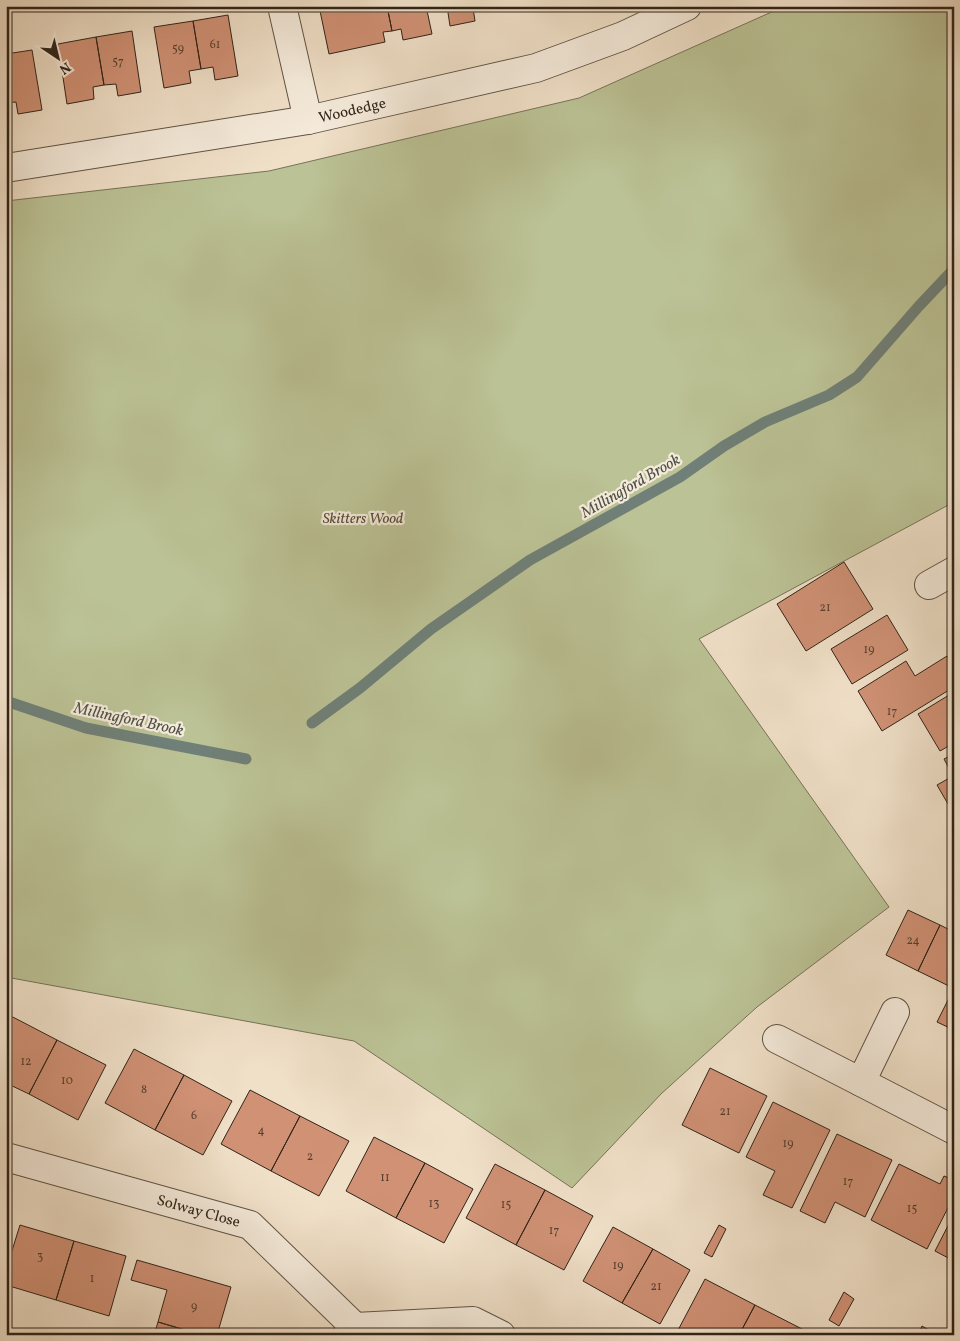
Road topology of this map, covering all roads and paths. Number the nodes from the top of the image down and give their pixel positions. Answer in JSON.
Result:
{"nodes":[{"id":1,"x":282,"y":6,"type":"edge"},
{"id":2,"x":686,"y":6,"type":"edge"},
{"id":3,"x":308,"y":120,"type":"junction"},
{"id":4,"x":6,"y":168,"type":"edge"},
{"id":5,"x":954,"y":570,"type":"edge"},
{"id":6,"x":929,"y":585,"type":"dead end"},
{"id":7,"x":895,"y":1012,"type":"dead end"},
{"id":8,"x":778,"y":1039,"type":"dead end"},
{"id":9,"x":861,"y":1082,"type":"junction"},
{"id":10,"x":954,"y":1130,"type":"edge"},
{"id":11,"x":6,"y":1157,"type":"edge"},
{"id":12,"x":351,"y":1331,"type":"edge"},
{"id":13,"x":501,"y":1335,"type":"edge"}],
"edges":[{"from":1,"to":3,"type":"street"},
{"from":2,"to":3,"type":"street","name":"Woodedge"},
{"from":3,"to":4,"type":"street","name":"Woodedge"},
{"from":5,"to":6,"type":"street"},
{"from":7,"to":9,"type":"street"},
{"from":8,"to":9,"type":"street"},
{"from":9,"to":10,"type":"street"},
{"from":11,"to":12,"type":"street","name":"Solway Close"},
{"from":12,"to":13,"type":"street"}]}
